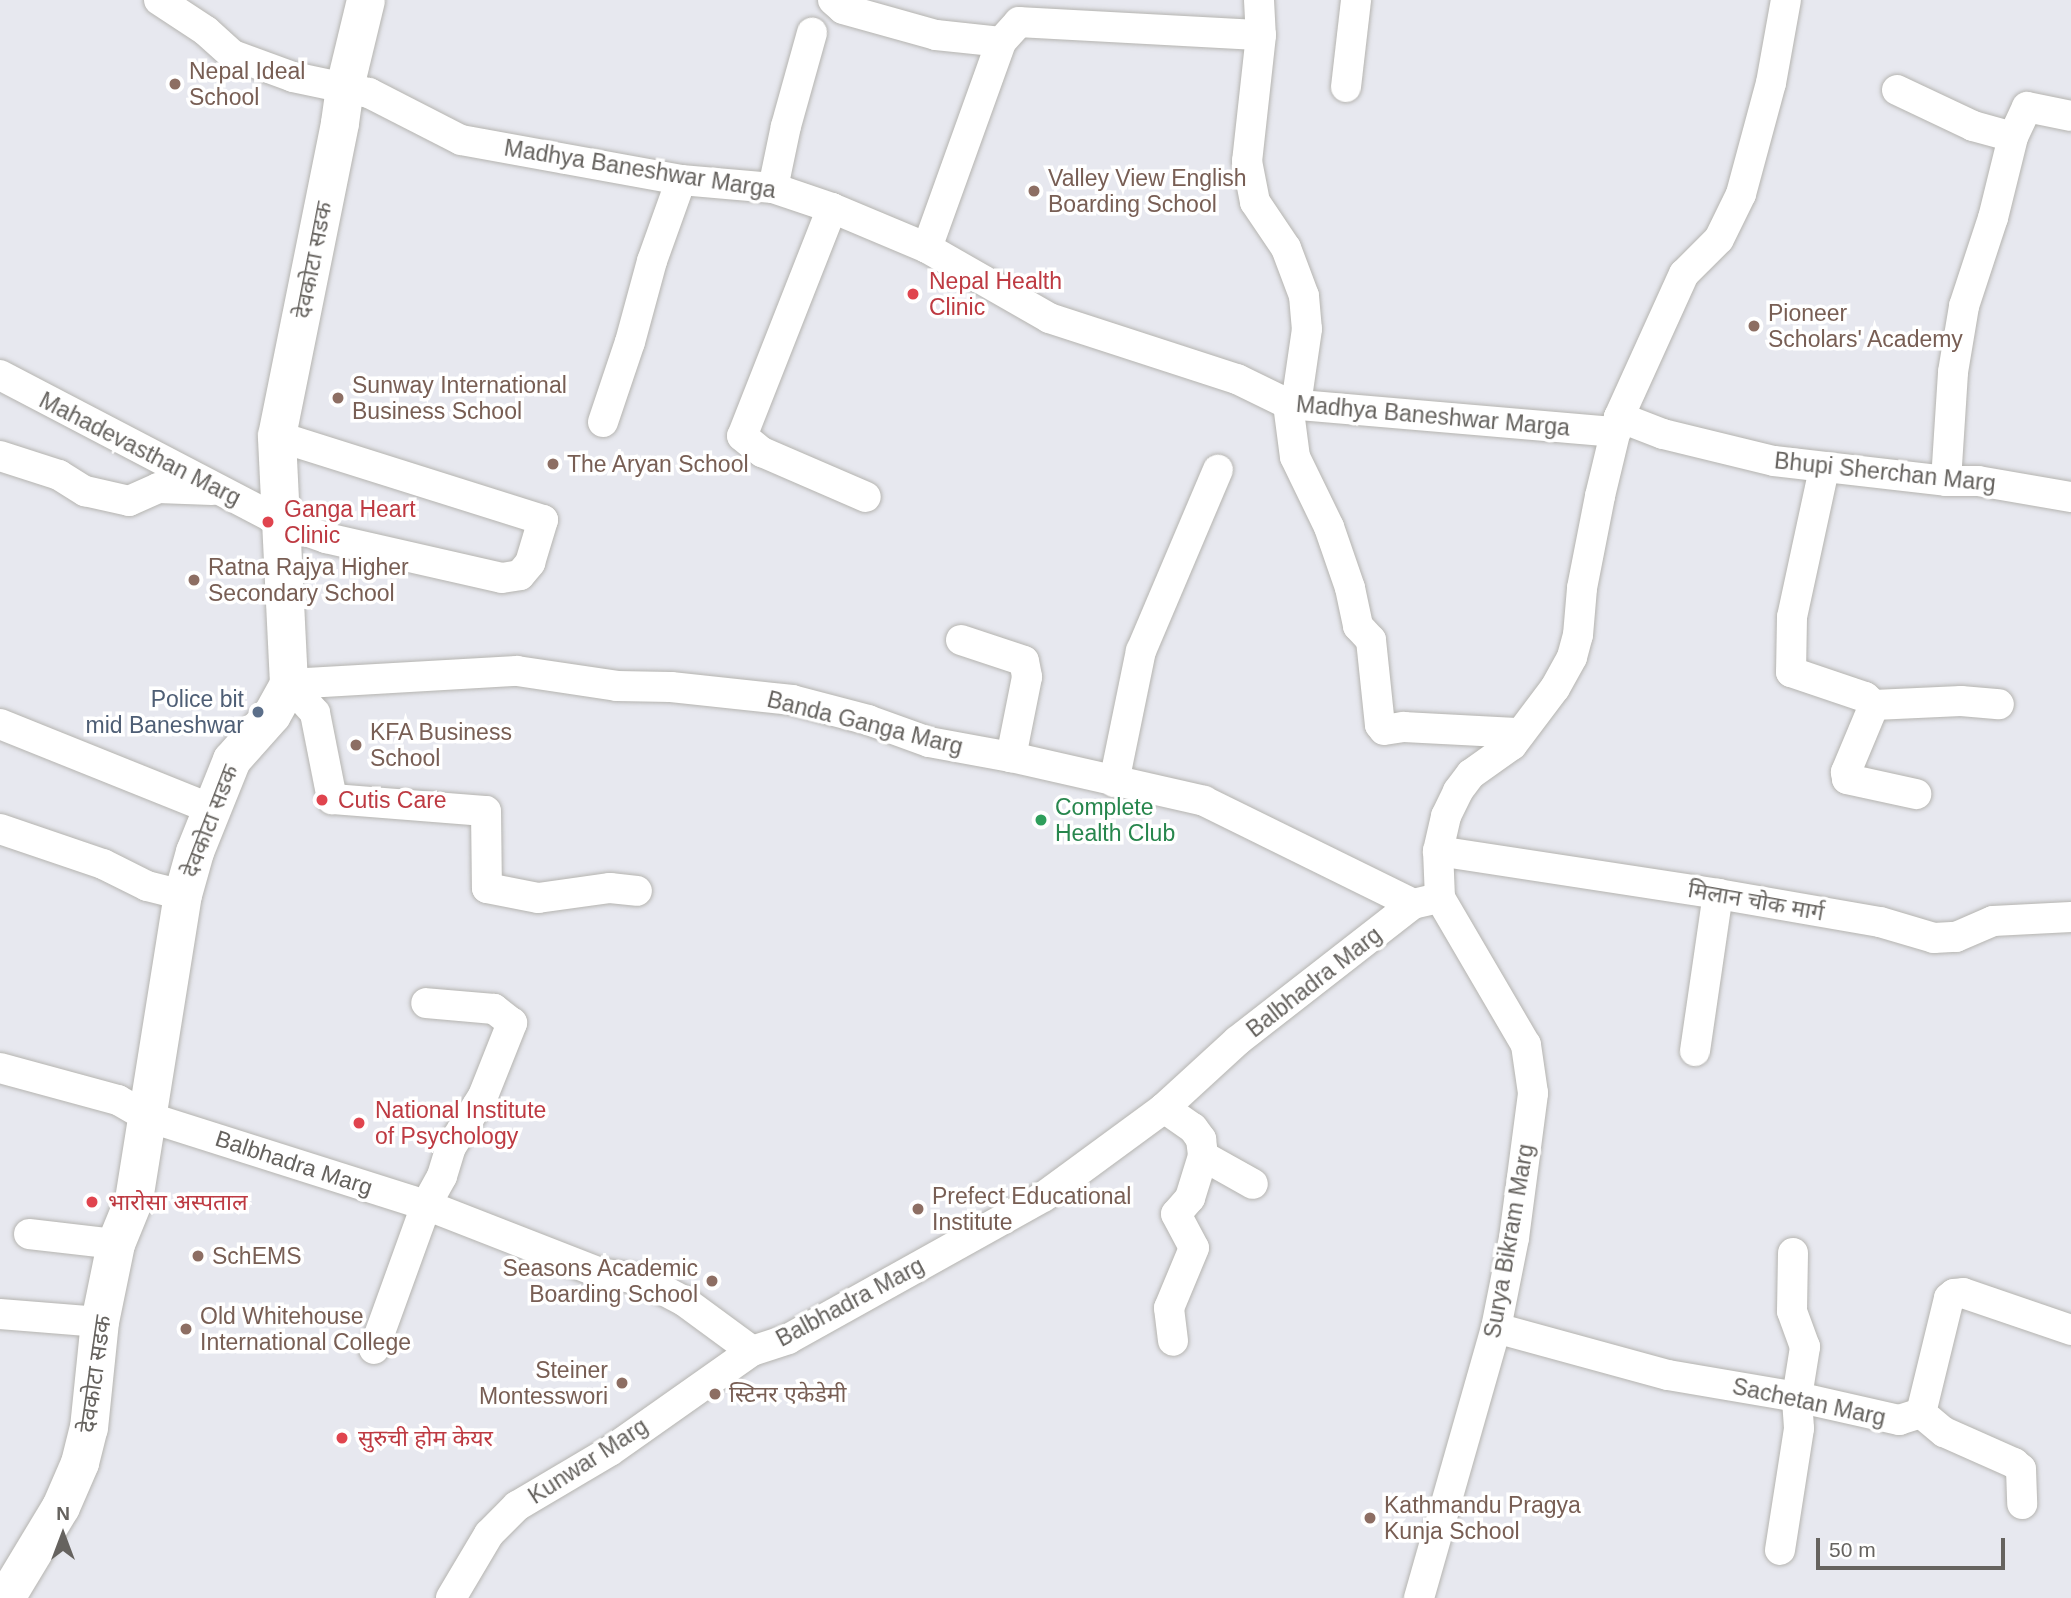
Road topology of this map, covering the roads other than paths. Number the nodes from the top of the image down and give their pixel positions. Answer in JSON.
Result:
{"nodes":[{"id":1,"x":159,"y":0,"type":"edge"},
{"id":2,"x":366,"y":0,"type":"edge"},
{"id":3,"x":833,"y":0,"type":"edge"},
{"id":4,"x":1259,"y":0,"type":"edge"},
{"id":5,"x":1356,"y":0,"type":"edge"},
{"id":6,"x":1786,"y":0,"type":"edge"},
{"id":7,"x":812,"y":33,"type":"dead end"},
{"id":8,"x":1261,"y":35,"type":"junction"},
{"id":9,"x":1001,"y":42,"type":"junction"},
{"id":10,"x":345,"y":87,"type":"junction"},
{"id":11,"x":1346,"y":87,"type":"dead end"},
{"id":12,"x":1897,"y":90,"type":"dead end"},
{"id":13,"x":2071,"y":116,"type":"edge"},
{"id":14,"x":2013,"y":137,"type":"junction"},
{"id":15,"x":681,"y":180,"type":"junction"},
{"id":16,"x":773,"y":188,"type":"junction"},
{"id":17,"x":832,"y":208,"type":"junction"},
{"id":18,"x":927,"y":248,"type":"junction"},
{"id":19,"x":0,"y":375,"type":"edge"},
{"id":20,"x":1292,"y":404,"type":"junction"},
{"id":21,"x":603,"y":422,"type":"dead end"},
{"id":22,"x":1618,"y":425,"type":"junction"},
{"id":23,"x":277,"y":436,"type":"junction"},
{"id":24,"x":0,"y":457,"type":"edge"},
{"id":25,"x":1824,"y":469,"type":"junction"},
{"id":26,"x":1218,"y":470,"type":"dead end"},
{"id":27,"x":1946,"y":481,"type":"junction"},
{"id":28,"x":221,"y":490,"type":"junction"},
{"id":29,"x":866,"y":497,"type":"dead end"},
{"id":30,"x":2071,"y":497,"type":"edge"},
{"id":31,"x":281,"y":523,"type":"junction"},
{"id":32,"x":961,"y":640,"type":"dead end"},
{"id":33,"x":289,"y":684,"type":"junction"},
{"id":34,"x":1999,"y":704,"type":"dead end"},
{"id":35,"x":1874,"y":705,"type":"junction"},
{"id":36,"x":0,"y":724,"type":"edge"},
{"id":37,"x":1520,"y":733,"type":"junction"},
{"id":38,"x":1011,"y":757,"type":"junction"},
{"id":39,"x":1114,"y":782,"type":"junction"},
{"id":40,"x":1916,"y":794,"type":"dead end"},
{"id":41,"x":211,"y":809,"type":"junction"},
{"id":42,"x":0,"y":829,"type":"edge"},
{"id":43,"x":1438,"y":851,"type":"junction"},
{"id":44,"x":637,"y":891,"type":"dead end"},
{"id":45,"x":1718,"y":894,"type":"junction"},
{"id":46,"x":183,"y":895,"type":"junction"},
{"id":47,"x":1426,"y":901,"type":"junction"},
{"id":48,"x":2071,"y":917,"type":"edge"},
{"id":49,"x":426,"y":1003,"type":"dead end"},
{"id":50,"x":1695,"y":1051,"type":"dead end"},
{"id":51,"x":0,"y":1068,"type":"edge"},
{"id":52,"x":1164,"y":1108,"type":"junction"},
{"id":53,"x":148,"y":1117,"type":"junction"},
{"id":54,"x":1203,"y":1156,"type":"junction"},
{"id":55,"x":1253,"y":1184,"type":"dead end"},
{"id":56,"x":426,"y":1205,"type":"junction"},
{"id":57,"x":29,"y":1234,"type":"dead end"},
{"id":58,"x":116,"y":1244,"type":"junction"},
{"id":59,"x":1793,"y":1253,"type":"dead end"},
{"id":60,"x":0,"y":1314,"type":"edge"},
{"id":61,"x":100,"y":1322,"type":"junction"},
{"id":62,"x":1496,"y":1328,"type":"junction"},
{"id":63,"x":2071,"y":1330,"type":"edge"},
{"id":64,"x":1173,"y":1341,"type":"dead end"},
{"id":65,"x":374,"y":1349,"type":"dead end"},
{"id":66,"x":752,"y":1351,"type":"junction"},
{"id":67,"x":1797,"y":1396,"type":"junction"},
{"id":68,"x":1922,"y":1413,"type":"junction"},
{"id":69,"x":2022,"y":1504,"type":"dead end"},
{"id":70,"x":1780,"y":1550,"type":"dead end"},
{"id":71,"x":5,"y":1596,"type":"edge"},
{"id":72,"x":451,"y":1598,"type":"edge"},
{"id":73,"x":1419,"y":1598,"type":"edge"}],
"edges":[{"from":1,"to":10,"type":"street","name":"Madhya Baneshwar Marga"},
{"from":2,"to":10,"type":"main road","name":"देवकोटा सडक"},
{"from":3,"to":9,"type":"street"},
{"from":4,"to":8,"type":"street"},
{"from":5,"to":11,"type":"street"},
{"from":6,"to":22,"type":"street"},
{"from":7,"to":16,"type":"street"},
{"from":8,"to":9,"type":"street"},
{"from":8,"to":20,"type":"street"},
{"from":9,"to":18,"type":"street"},
{"from":10,"to":15,"type":"street","name":"Madhya Baneshwar Marga"},
{"from":10,"to":23,"type":"main road","name":"देवकोटा सडक"},
{"from":12,"to":14,"type":"street"},
{"from":13,"to":14,"type":"street"},
{"from":14,"to":27,"type":"street"},
{"from":15,"to":16,"type":"street","name":"Madhya Baneshwar Marga"},
{"from":15,"to":21,"type":"street"},
{"from":16,"to":17,"type":"street","name":"Madhya Baneshwar Marga"},
{"from":17,"to":18,"type":"street","name":"Madhya Baneshwar Marga"},
{"from":17,"to":29,"type":"street"},
{"from":18,"to":20,"type":"street","name":"Madhya Baneshwar Marga"},
{"from":19,"to":28,"type":"street","name":"Mahadevasthan Marg"},
{"from":20,"to":22,"type":"street","name":"Madhya Baneshwar Marga"},
{"from":20,"to":37,"type":"street"},
{"from":22,"to":25,"type":"street","name":"Bhupi Sherchan Marg"},
{"from":22,"to":37,"type":"street"},
{"from":23,"to":31,"type":"main road","name":"देवकोटा सडक"},
{"from":23,"to":31,"type":"street","name":"Mahadevasthan Marg"},
{"from":24,"to":28,"type":"street"},
{"from":25,"to":27,"type":"street","name":"Bhupi Sherchan Marg"},
{"from":25,"to":35,"type":"street"},
{"from":26,"to":39,"type":"street"},
{"from":27,"to":30,"type":"street","name":"Bhupi Sherchan Marg"},
{"from":28,"to":31,"type":"street","name":"Mahadevasthan Marg"},
{"from":31,"to":33,"type":"main road","name":"देवकोटा सडक"},
{"from":32,"to":38,"type":"street"},
{"from":33,"to":38,"type":"street","name":"Banda Ganga Marg"},
{"from":33,"to":41,"type":"main road","name":"देवकोटा सडक"},
{"from":33,"to":44,"type":"street"},
{"from":34,"to":35,"type":"street"},
{"from":35,"to":40,"type":"street"},
{"from":36,"to":41,"type":"street"},
{"from":37,"to":43,"type":"street"},
{"from":38,"to":39,"type":"street","name":"Banda Ganga Marg"},
{"from":39,"to":47,"type":"street","name":"Banda Ganga Marg"},
{"from":41,"to":46,"type":"main road","name":"देवकोटा सडक"},
{"from":42,"to":46,"type":"street"},
{"from":43,"to":45,"type":"street","name":"मिलान चोक मार्ग"},
{"from":43,"to":47,"type":"street"},
{"from":45,"to":48,"type":"street","name":"मिलान चोक मार्ग"},
{"from":45,"to":50,"type":"street"},
{"from":46,"to":53,"type":"main road","name":"देवकोटा सडक"},
{"from":47,"to":52,"type":"street","name":"Balbhadra Marg"},
{"from":47,"to":62,"type":"street","name":"Surya Bikram Marg"},
{"from":49,"to":56,"type":"street"},
{"from":51,"to":53,"type":"street","name":"Balbhadra Marg"},
{"from":52,"to":54,"type":"street"},
{"from":52,"to":66,"type":"street","name":"Balbhadra Marg"},
{"from":53,"to":56,"type":"street","name":"Balbhadra Marg"},
{"from":53,"to":58,"type":"main road","name":"देवकोटा सडक"},
{"from":54,"to":55,"type":"street"},
{"from":54,"to":64,"type":"street"},
{"from":56,"to":65,"type":"street"},
{"from":56,"to":66,"type":"street","name":"Balbhadra Marg"},
{"from":57,"to":58,"type":"street"},
{"from":58,"to":61,"type":"main road","name":"देवकोटा सडक"},
{"from":59,"to":67,"type":"street"},
{"from":60,"to":61,"type":"street"},
{"from":61,"to":71,"type":"main road","name":"देवकोटा सडक"},
{"from":62,"to":67,"type":"street","name":"Sachetan Marg"},
{"from":62,"to":73,"type":"street","name":"Surya Bikram Marg"},
{"from":63,"to":68,"type":"street"},
{"from":66,"to":72,"type":"street","name":"Kunwar Marg"},
{"from":67,"to":68,"type":"street","name":"Sachetan Marg"},
{"from":67,"to":70,"type":"street"},
{"from":68,"to":69,"type":"street"}]}
